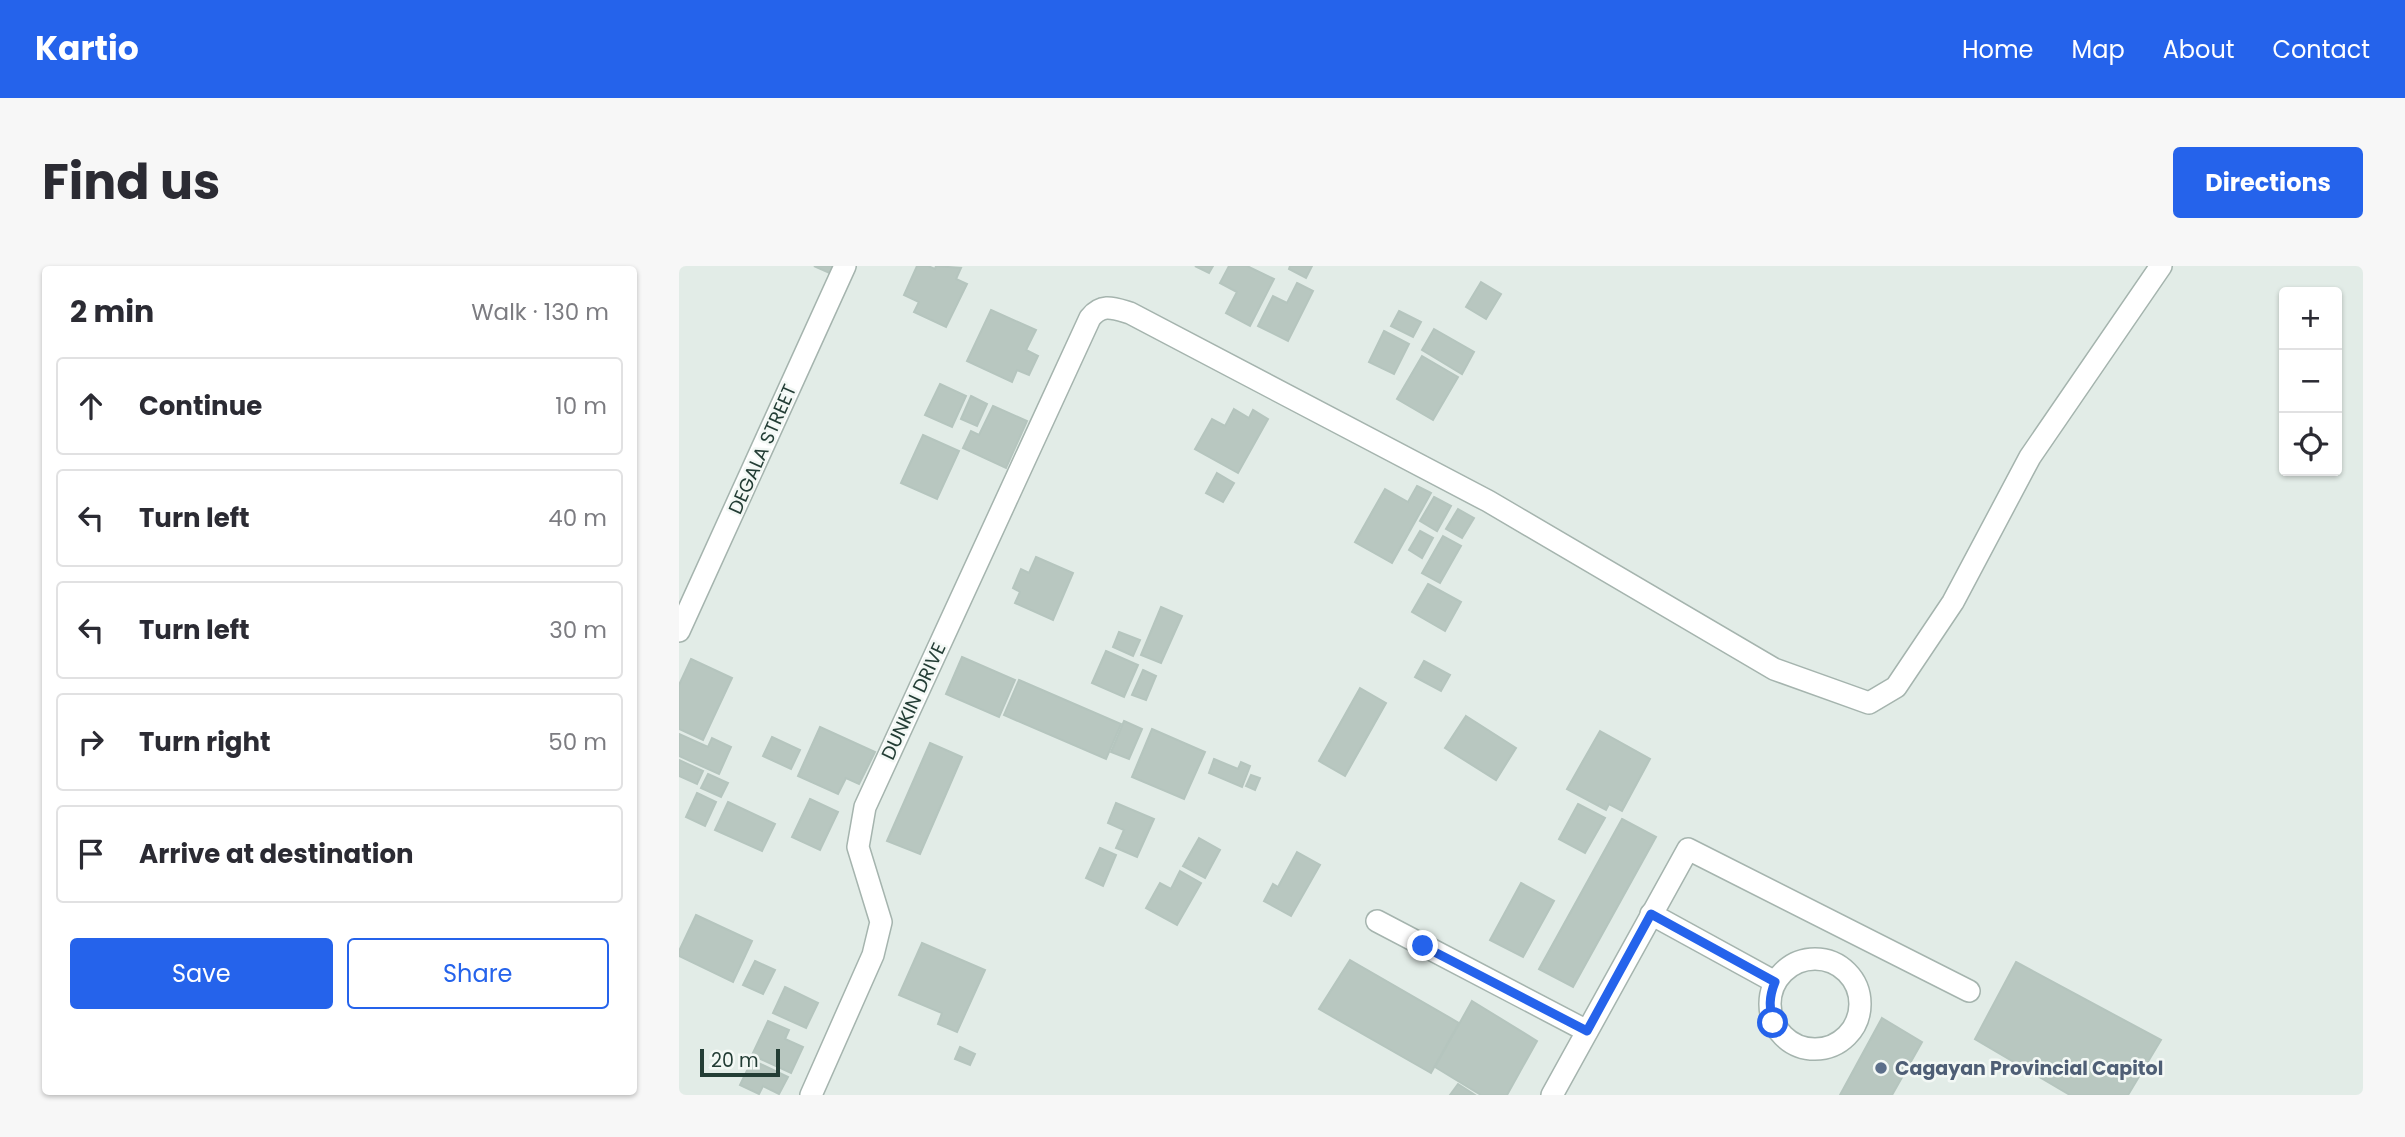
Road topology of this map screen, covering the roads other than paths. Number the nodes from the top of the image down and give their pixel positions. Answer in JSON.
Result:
{"nodes":[{"id":1,"x":845,"y":266,"type":"edge"},
{"id":2,"x":2161,"y":266,"type":"edge"},
{"id":3,"x":679,"y":631,"type":"edge"},
{"id":4,"x":1651,"y":914,"type":"junction"},
{"id":5,"x":1377,"y":921,"type":"dead end"},
{"id":6,"x":1775,"y":982,"type":"junction"},
{"id":7,"x":1969,"y":991,"type":"dead end"},
{"id":8,"x":1587,"y":1031,"type":"junction"},
{"id":9,"x":811,"y":1095,"type":"edge"},
{"id":10,"x":1552,"y":1095,"type":"edge"}],
"edges":[{"from":1,"to":3,"type":"street","name":"DEGALA STREET"},
{"from":2,"to":9,"type":"street","name":"DUNKIN DRIVE"},
{"from":4,"to":6,"type":"street"},
{"from":4,"to":7,"type":"street"},
{"from":4,"to":8,"type":"street"},
{"from":5,"to":8,"type":"street"},
{"from":6,"to":6,"type":"street"},
{"from":8,"to":10,"type":"street"}]}
